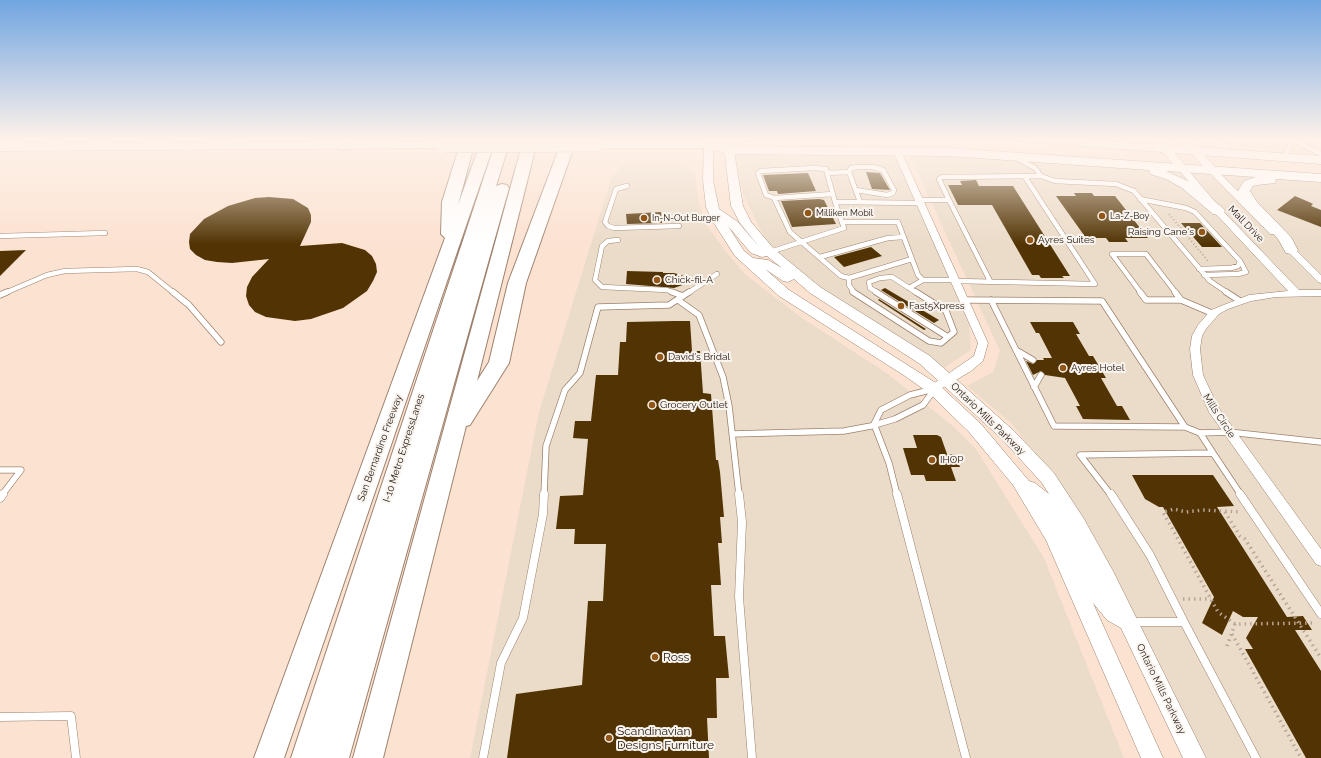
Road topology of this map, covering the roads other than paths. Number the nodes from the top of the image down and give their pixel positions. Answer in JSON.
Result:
{"nodes":[{"id":1,"x":458,"y":173,"type":"edge"},
{"id":2,"x":477,"y":173,"type":"edge"},
{"id":3,"x":493,"y":173,"type":"edge"},
{"id":4,"x":507,"y":173,"type":"edge"},
{"id":5,"x":523,"y":173,"type":"edge"},
{"id":6,"x":557,"y":173,"type":"edge"},
{"id":7,"x":708,"y":173,"type":"edge"},
{"id":8,"x":732,"y":173,"type":"edge"},
{"id":9,"x":758,"y":173,"type":"edge"},
{"id":10,"x":827,"y":173,"type":"edge"},
{"id":11,"x":850,"y":173,"type":"edge"},
{"id":12,"x":885,"y":173,"type":"edge"},
{"id":13,"x":907,"y":173,"type":"edge"},
{"id":14,"x":1039,"y":173,"type":"edge"},
{"id":15,"x":1162,"y":173,"type":"edge"},
{"id":16,"x":1186,"y":173,"type":"edge"},
{"id":17,"x":1216,"y":173,"type":"edge"},
{"id":18,"x":1265,"y":173,"type":"edge"},
{"id":19,"x":1041,"y":176,"type":"junction"},
{"id":20,"x":1025,"y":177,"type":"junction"},
{"id":21,"x":1321,"y":178,"type":"edge"},
{"id":22,"x":627,"y":186,"type":"dead end"},
{"id":23,"x":856,"y":190,"type":"junction"},
{"id":24,"x":833,"y":194,"type":"junction"},
{"id":25,"x":774,"y":198,"type":"junction"},
{"id":26,"x":1140,"y":199,"type":"junction"},
{"id":27,"x":949,"y":200,"type":"junction"},
{"id":28,"x":836,"y":202,"type":"junction"},
{"id":29,"x":860,"y":202,"type":"junction"},
{"id":30,"x":920,"y":202,"type":"junction"},
{"id":31,"x":1218,"y":211,"type":"junction"},
{"id":32,"x":714,"y":212,"type":"junction"},
{"id":33,"x":842,"y":222,"type":"junction"},
{"id":34,"x":678,"y":226,"type":"dead end"},
{"id":35,"x":105,"y":233,"type":"dead end"},
{"id":36,"x":0,"y":236,"type":"edge"},
{"id":37,"x":904,"y":237,"type":"junction"},
{"id":38,"x":618,"y":240,"type":"dead end"},
{"id":39,"x":803,"y":242,"type":"junction"},
{"id":40,"x":1291,"y":250,"type":"junction"},
{"id":41,"x":449,"y":252,"type":"junction"},
{"id":42,"x":770,"y":252,"type":"junction"},
{"id":43,"x":820,"y":257,"type":"junction"},
{"id":44,"x":912,"y":259,"type":"junction"},
{"id":45,"x":1240,"y":261,"type":"junction"},
{"id":46,"x":748,"y":262,"type":"junction"},
{"id":47,"x":1199,"y":269,"type":"junction"},
{"id":48,"x":717,"y":274,"type":"dead end"},
{"id":49,"x":1204,"y":275,"type":"junction"},
{"id":50,"x":850,"y":278,"type":"junction"},
{"id":51,"x":923,"y":280,"type":"junction"},
{"id":52,"x":955,"y":280,"type":"junction"},
{"id":53,"x":1321,"y":280,"type":"edge"},
{"id":54,"x":990,"y":281,"type":"junction"},
{"id":55,"x":909,"y":288,"type":"junction"},
{"id":56,"x":1321,"y":293,"type":"edge"},
{"id":57,"x":1298,"y":294,"type":"junction"},
{"id":58,"x":0,"y":295,"type":"edge"},
{"id":59,"x":681,"y":298,"type":"junction"},
{"id":60,"x":964,"y":300,"type":"junction"},
{"id":61,"x":991,"y":300,"type":"junction"},
{"id":62,"x":1182,"y":300,"type":"junction"},
{"id":63,"x":1240,"y":301,"type":"junction"},
{"id":64,"x":842,"y":308,"type":"junction"},
{"id":65,"x":1214,"y":314,"type":"junction"},
{"id":66,"x":948,"y":337,"type":"junction"},
{"id":67,"x":221,"y":342,"type":"dead end"},
{"id":68,"x":1016,"y":350,"type":"junction"},
{"id":69,"x":1033,"y":360,"type":"dead end"},
{"id":70,"x":1041,"y":375,"type":"dead end"},
{"id":71,"x":941,"y":384,"type":"junction"},
{"id":72,"x":1034,"y":387,"type":"junction"},
{"id":73,"x":874,"y":424,"type":"junction"},
{"id":74,"x":1185,"y":427,"type":"junction"},
{"id":75,"x":1229,"y":432,"type":"junction"},
{"id":76,"x":1200,"y":433,"type":"junction"},
{"id":77,"x":453,"y":434,"type":"junction"},
{"id":78,"x":732,"y":434,"type":"junction"},
{"id":79,"x":1321,"y":442,"type":"edge"},
{"id":80,"x":1213,"y":453,"type":"junction"},
{"id":81,"x":0,"y":470,"type":"edge"},
{"id":82,"x":1019,"y":480,"type":"junction"},
{"id":83,"x":0,"y":498,"type":"edge"},
{"id":84,"x":1321,"y":560,"type":"edge"},
{"id":85,"x":1321,"y":614,"type":"edge"},
{"id":86,"x":1128,"y":622,"type":"junction"},
{"id":87,"x":1184,"y":622,"type":"junction"},
{"id":88,"x":0,"y":717,"type":"edge"},
{"id":89,"x":76,"y":758,"type":"edge"},
{"id":90,"x":269,"y":758,"type":"edge"},
{"id":91,"x":306,"y":758,"type":"edge"},
{"id":92,"x":334,"y":758,"type":"edge"},
{"id":93,"x":368,"y":758,"type":"edge"},
{"id":94,"x":483,"y":758,"type":"edge"},
{"id":95,"x":752,"y":758,"type":"edge"},
{"id":96,"x":966,"y":758,"type":"edge"},
{"id":97,"x":1152,"y":758,"type":"edge"},
{"id":98,"x":1195,"y":758,"type":"edge"},
{"id":99,"x":1256,"y":758,"type":"edge"}],
"edges":[{"from":1,"to":41,"type":"highway"},
{"from":2,"to":41,"type":"highway","name":"San Bernardino Freeway"},
{"from":3,"to":91,"type":"highway","name":"I-10 Metro ExpressLanes"},
{"from":4,"to":92,"type":"highway","name":"I-10 Metro ExpressLanes"},
{"from":5,"to":77,"type":"highway"},
{"from":6,"to":77,"type":"highway"},
{"from":7,"to":32,"type":"main road","name":"Ontario Mills Parkway"},
{"from":8,"to":42,"type":"main road","name":"Ontario Mills Parkway"},
{"from":9,"to":25,"type":"lane"},
{"from":10,"to":24,"type":"lane"},
{"from":11,"to":23,"type":"lane"},
{"from":12,"to":23,"type":"lane"},
{"from":13,"to":30,"type":"street"},
{"from":14,"to":19,"type":"lane"},
{"from":15,"to":31,"type":"main road"},
{"from":16,"to":31,"type":"street","name":"Mall Drive"},
{"from":17,"to":40,"type":"street","name":"Mall Drive"},
{"from":18,"to":21,"type":"main road"},
{"from":19,"to":20,"type":"lane"},
{"from":19,"to":26,"type":"lane"},
{"from":20,"to":27,"type":"lane"},
{"from":20,"to":54,"type":"lane"},
{"from":21,"to":40,"type":"main road"},
{"from":22,"to":34,"type":"lane"},
{"from":23,"to":29,"type":"lane"},
{"from":24,"to":25,"type":"lane"},
{"from":24,"to":28,"type":"lane"},
{"from":25,"to":39,"type":"lane"},
{"from":26,"to":45,"type":"lane"},
{"from":26,"to":47,"type":"lane"},
{"from":27,"to":30,"type":"lane"},
{"from":27,"to":54,"type":"lane"},
{"from":28,"to":29,"type":"lane"},
{"from":28,"to":33,"type":"lane"},
{"from":29,"to":30,"type":"lane"},
{"from":30,"to":52,"type":"street"},
{"from":31,"to":57,"type":"street","name":"Mall Drive"},
{"from":32,"to":42,"type":"main road"},
{"from":32,"to":46,"type":"main road","name":"Ontario Mills Parkway"},
{"from":33,"to":37,"type":"lane"},
{"from":33,"to":39,"type":"lane"},
{"from":35,"to":36,"type":"lane"},
{"from":37,"to":43,"type":"lane"},
{"from":37,"to":44,"type":"lane"},
{"from":38,"to":59,"type":"lane"},
{"from":39,"to":42,"type":"lane"},
{"from":39,"to":43,"type":"lane"},
{"from":40,"to":53,"type":"street","name":"Mall Drive"},
{"from":41,"to":90,"type":"highway","name":"San Bernardino Freeway"},
{"from":42,"to":64,"type":"main road","name":"Ontario Mills Parkway"},
{"from":43,"to":50,"type":"lane"},
{"from":44,"to":50,"type":"lane"},
{"from":44,"to":51,"type":"lane"},
{"from":45,"to":47,"type":"lane"},
{"from":45,"to":49,"type":"lane"},
{"from":46,"to":64,"type":"main road"},
{"from":46,"to":71,"type":"main road","name":"Ontario Mills Parkway"},
{"from":47,"to":49,"type":"lane"},
{"from":48,"to":59,"type":"lane"},
{"from":49,"to":63,"type":"lane"},
{"from":50,"to":66,"type":"lane"},
{"from":51,"to":52,"type":"lane"},
{"from":51,"to":55,"type":"lane"},
{"from":52,"to":54,"type":"lane"},
{"from":52,"to":60,"type":"street"},
{"from":55,"to":66,"type":"lane"},
{"from":55,"to":66,"type":"lane"},
{"from":56,"to":57,"type":"street","name":"Mills Circle"},
{"from":57,"to":63,"type":"street","name":"Mills Circle"},
{"from":58,"to":67,"type":"lane"},
{"from":59,"to":78,"type":"lane"},
{"from":59,"to":94,"type":"lane"},
{"from":60,"to":61,"type":"lane"},
{"from":60,"to":71,"type":"street"},
{"from":61,"to":68,"type":"lane"},
{"from":61,"to":74,"type":"lane"},
{"from":62,"to":62,"type":"lane"},
{"from":62,"to":65,"type":"lane"},
{"from":63,"to":65,"type":"street","name":"Mills Circle"},
{"from":64,"to":71,"type":"main road","name":"Ontario Mills Parkway"},
{"from":65,"to":75,"type":"street","name":"Mills Circle"},
{"from":68,"to":69,"type":"lane"},
{"from":68,"to":72,"type":"lane"},
{"from":70,"to":72,"type":"lane"},
{"from":71,"to":73,"type":"lane"},
{"from":71,"to":73,"type":"lane"},
{"from":71,"to":82,"type":"main road","name":"Ontario Mills Parkway"},
{"from":71,"to":86,"type":"main road","name":"Ontario Mills Parkway"},
{"from":72,"to":74,"type":"lane"},
{"from":73,"to":78,"type":"lane"},
{"from":73,"to":96,"type":"lane"},
{"from":74,"to":76,"type":"lane"},
{"from":75,"to":76,"type":"lane"},
{"from":75,"to":79,"type":"lane"},
{"from":75,"to":84,"type":"street","name":"Mills Circle"},
{"from":76,"to":80,"type":"lane"},
{"from":77,"to":93,"type":"highway"},
{"from":78,"to":95,"type":"lane"},
{"from":80,"to":85,"type":"lane"},
{"from":80,"to":87,"type":"lane"},
{"from":81,"to":83,"type":"lane"},
{"from":82,"to":86,"type":"main road"},
{"from":82,"to":97,"type":"main road","name":"Ontario Mills Parkway"},
{"from":86,"to":87,"type":"lane"},
{"from":86,"to":98,"type":"main road","name":"Ontario Mills Parkway"},
{"from":87,"to":99,"type":"lane"},
{"from":88,"to":89,"type":"lane"}]}
